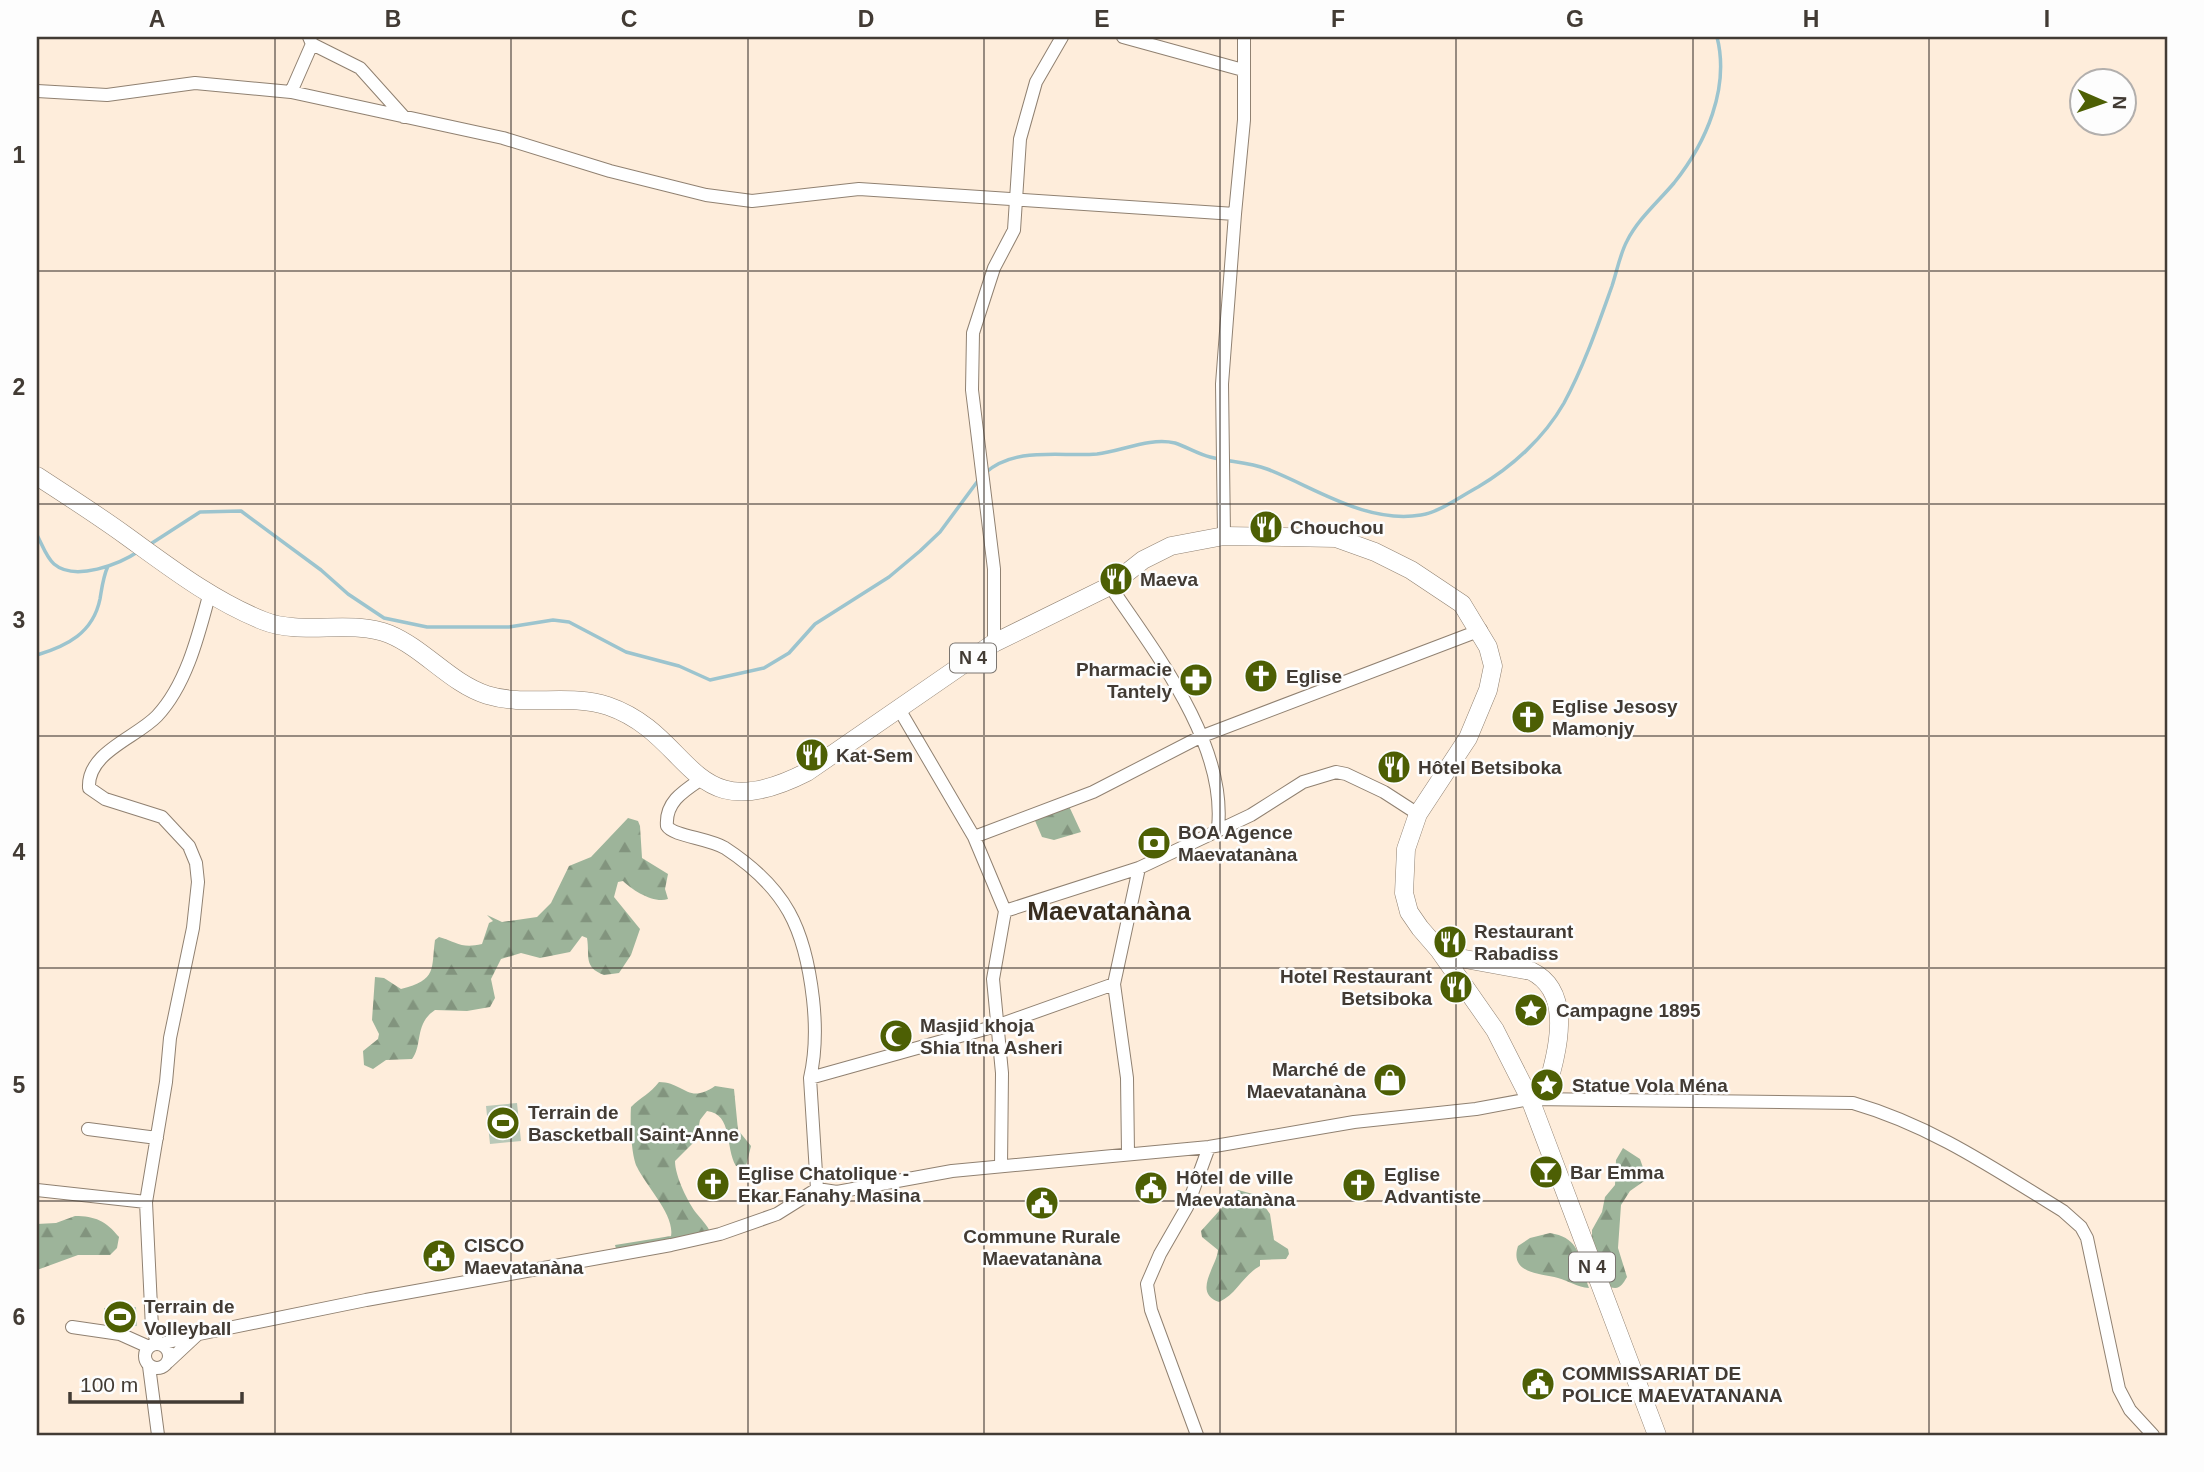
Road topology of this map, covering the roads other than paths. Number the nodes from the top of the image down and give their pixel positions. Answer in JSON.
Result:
{"nodes":[{"id":1,"x":1062,"y":37,"type":"edge"},
{"id":2,"x":1123,"y":37,"type":"edge"},
{"id":3,"x":1244,"y":37,"type":"edge"},
{"id":4,"x":311,"y":40,"type":"edge"},
{"id":5,"x":1243,"y":70,"type":"junction"},
{"id":6,"x":37,"y":91,"type":"edge"},
{"id":7,"x":291,"y":92,"type":"junction"},
{"id":8,"x":404,"y":117,"type":"junction"},
{"id":9,"x":1016,"y":200,"type":"junction"},
{"id":10,"x":1235,"y":214,"type":"junction"},
{"id":11,"x":37,"y":476,"type":"edge"},
{"id":12,"x":1224,"y":536,"type":"junction"},
{"id":13,"x":1110,"y":586,"type":"junction"},
{"id":14,"x":210,"y":592,"type":"junction"},
{"id":15,"x":1481,"y":630,"type":"junction"},
{"id":16,"x":994,"y":643,"type":"junction"},
{"id":17,"x":899,"y":709,"type":"junction"},
{"id":18,"x":1200,"y":737,"type":"junction"},
{"id":19,"x":700,"y":780,"type":"junction"},
{"id":20,"x":1418,"y":814,"type":"junction"},
{"id":21,"x":1218,"y":828,"type":"junction"},
{"id":22,"x":974,"y":837,"type":"junction"},
{"id":23,"x":1139,"y":868,"type":"junction"},
{"id":24,"x":1005,"y":911,"type":"junction"},
{"id":25,"x":1443,"y":955,"type":"junction"},
{"id":26,"x":1114,"y":984,"type":"junction"},
{"id":27,"x":996,"y":1026,"type":"junction"},
{"id":28,"x":810,"y":1078,"type":"junction"},
{"id":29,"x":1530,"y":1099,"type":"junction"},
{"id":30,"x":88,"y":1129,"type":"dead end"},
{"id":31,"x":157,"y":1138,"type":"junction"},
{"id":32,"x":1209,"y":1147,"type":"junction"},
{"id":33,"x":1128,"y":1153,"type":"junction"},
{"id":34,"x":1001,"y":1166,"type":"junction"},
{"id":35,"x":817,"y":1189,"type":"junction"},
{"id":36,"x":37,"y":1190,"type":"edge"},
{"id":37,"x":146,"y":1202,"type":"junction"},
{"id":38,"x":72,"y":1327,"type":"dead end"},
{"id":39,"x":199,"y":1334,"type":"junction"},
{"id":40,"x":131,"y":1340,"type":"junction"},
{"id":41,"x":156,"y":1345,"type":"junction"},
{"id":42,"x":156,"y":1365,"type":"junction"},
{"id":43,"x":158,"y":1435,"type":"edge"},
{"id":44,"x":1197,"y":1435,"type":"edge"},
{"id":45,"x":1657,"y":1435,"type":"edge"},
{"id":46,"x":2153,"y":1435,"type":"edge"}],
"edges":[{"from":1,"to":9,"type":"street"},
{"from":2,"to":5,"type":"street"},
{"from":3,"to":5,"type":"street"},
{"from":4,"to":7,"type":"street"},
{"from":4,"to":8,"type":"street"},
{"from":5,"to":10,"type":"street"},
{"from":6,"to":7,"type":"street"},
{"from":7,"to":8,"type":"street"},
{"from":8,"to":9,"type":"street"},
{"from":9,"to":10,"type":"street"},
{"from":9,"to":16,"type":"street"},
{"from":10,"to":12,"type":"street"},
{"from":11,"to":14,"type":"main road","number":"N 4"},
{"from":12,"to":13,"type":"main road","number":"N 4"},
{"from":12,"to":15,"type":"main road","number":"N 4"},
{"from":13,"to":16,"type":"main road","number":"N 4"},
{"from":13,"to":18,"type":"street"},
{"from":14,"to":19,"type":"main road","number":"N 4"},
{"from":14,"to":31,"type":"street"},
{"from":15,"to":18,"type":"street"},
{"from":15,"to":20,"type":"main road","number":"N 4"},
{"from":16,"to":17,"type":"main road","number":"N 4"},
{"from":17,"to":19,"type":"main road","number":"N 4"},
{"from":17,"to":22,"type":"street"},
{"from":18,"to":21,"type":"street"},
{"from":18,"to":22,"type":"street"},
{"from":19,"to":28,"type":"street"},
{"from":20,"to":21,"type":"street"},
{"from":20,"to":25,"type":"main road","number":"N 4"},
{"from":21,"to":23,"type":"street"},
{"from":22,"to":24,"type":"street"},
{"from":23,"to":24,"type":"street"},
{"from":23,"to":26,"type":"street"},
{"from":24,"to":27,"type":"street"},
{"from":25,"to":29,"type":"main road","number":"N 4"},
{"from":25,"to":29,"type":"main road"},
{"from":26,"to":27,"type":"street"},
{"from":26,"to":33,"type":"street"},
{"from":27,"to":28,"type":"street"},
{"from":27,"to":34,"type":"street"},
{"from":28,"to":35,"type":"street"},
{"from":29,"to":32,"type":"street"},
{"from":29,"to":45,"type":"main road","number":"N 4"},
{"from":29,"to":46,"type":"street"},
{"from":30,"to":31,"type":"street"},
{"from":31,"to":37,"type":"street"},
{"from":32,"to":33,"type":"street"},
{"from":32,"to":44,"type":"street"},
{"from":33,"to":34,"type":"street"},
{"from":34,"to":35,"type":"street"},
{"from":35,"to":39,"type":"street"},
{"from":36,"to":37,"type":"street"},
{"from":37,"to":41,"type":"street"},
{"from":38,"to":40,"type":"street"},
{"from":39,"to":41,"type":"street"},
{"from":39,"to":42,"type":"street"},
{"from":40,"to":41,"type":"street"},
{"from":40,"to":42,"type":"street"},
{"from":41,"to":42,"type":"street"},
{"from":41,"to":42,"type":"street"},
{"from":42,"to":43,"type":"street"}]}
